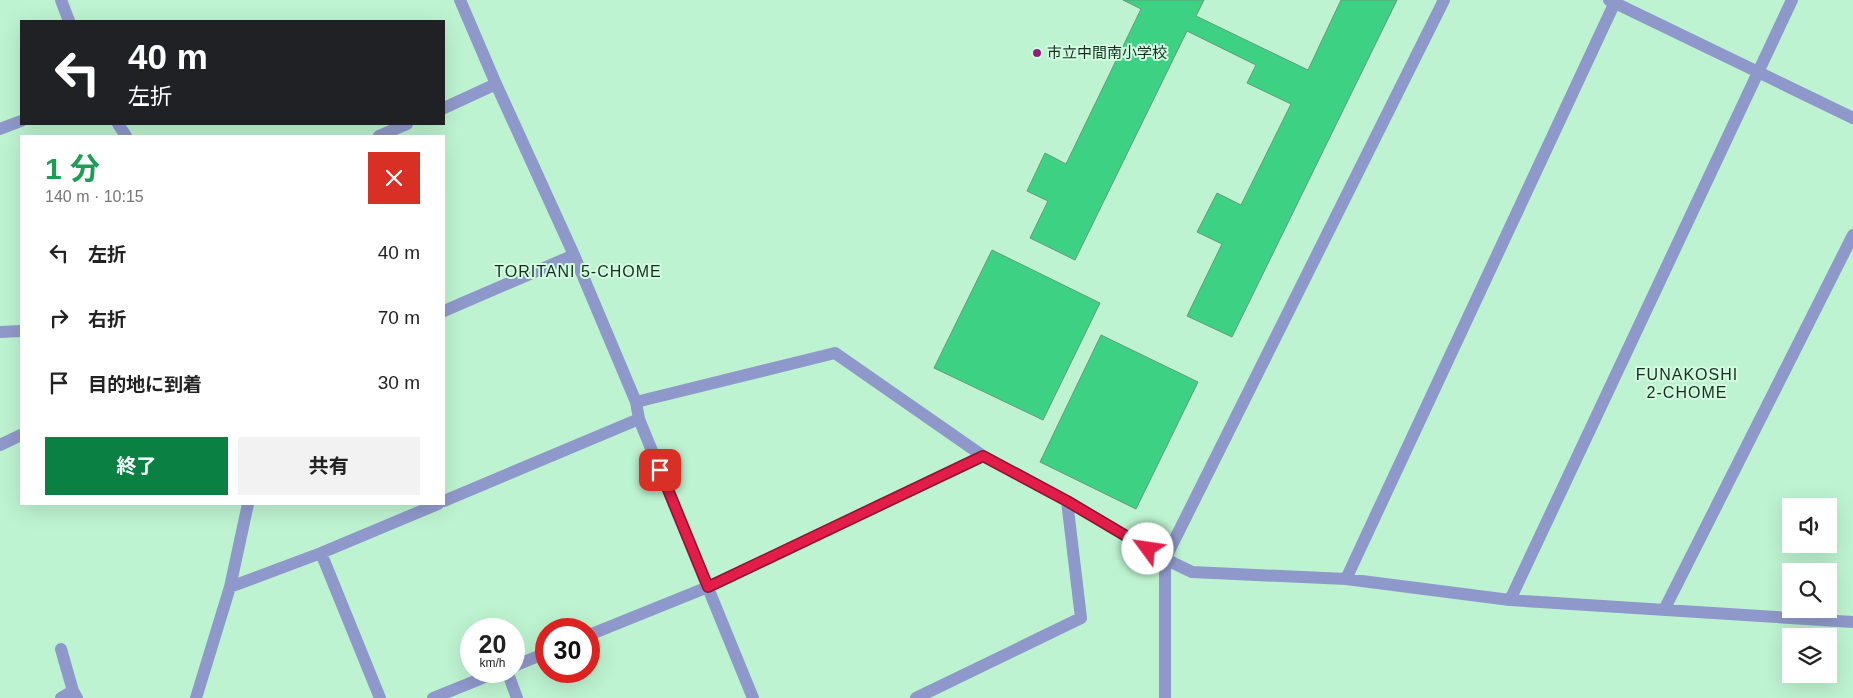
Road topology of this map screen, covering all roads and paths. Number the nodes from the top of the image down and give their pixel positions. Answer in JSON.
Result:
{"nodes":[{"id":1,"x":61,"y":0,"type":"edge"},
{"id":2,"x":460,"y":0,"type":"edge"},
{"id":3,"x":1444,"y":0,"type":"edge"},
{"id":4,"x":1792,"y":0,"type":"edge"},
{"id":5,"x":1613,"y":1,"type":"edge"},
{"id":6,"x":70,"y":20,"type":"edge"},
{"id":7,"x":1759,"y":72,"type":"junction"},
{"id":8,"x":496,"y":84,"type":"junction"},
{"id":9,"x":445,"y":108,"type":"edge"},
{"id":10,"x":1853,"y":118,"type":"edge"},
{"id":11,"x":20,"y":121,"type":"edge"},
{"id":12,"x":405,"y":125,"type":"edge"},
{"id":13,"x":0,"y":129,"type":"edge"},
{"id":14,"x":381,"y":135,"type":"edge"},
{"id":15,"x":1853,"y":235,"type":"edge"},
{"id":16,"x":574,"y":255,"type":"junction"},
{"id":17,"x":445,"y":311,"type":"edge"},
{"id":18,"x":20,"y":330,"type":"edge"},
{"id":19,"x":0,"y":332,"type":"edge"},
{"id":20,"x":636,"y":402,"type":"junction"},
{"id":21,"x":639,"y":419,"type":"junction"},
{"id":22,"x":20,"y":435,"type":"edge"},
{"id":23,"x":0,"y":445,"type":"edge"},
{"id":24,"x":983,"y":456,"type":"junction"},
{"id":25,"x":445,"y":501,"type":"edge"},
{"id":26,"x":1067,"y":501,"type":"junction"},
{"id":27,"x":248,"y":505,"type":"edge"},
{"id":28,"x":436,"y":505,"type":"edge"},
{"id":29,"x":321,"y":553,"type":"junction"},
{"id":30,"x":1165,"y":559,"type":"junction"},
{"id":31,"x":1346,"y":578,"type":"junction"},
{"id":32,"x":230,"y":587,"type":"junction"},
{"id":33,"x":708,"y":587,"type":"junction"},
{"id":34,"x":1510,"y":600,"type":"junction"},
{"id":35,"x":1664,"y":610,"type":"junction"},
{"id":36,"x":1852,"y":620,"type":"edge"},
{"id":37,"x":600,"y":631,"type":"edge"},
{"id":38,"x":61,"y":649,"type":"dead end"},
{"id":39,"x":470,"y":683,"type":"edge"},
{"id":40,"x":511,"y":683,"type":"edge"},
{"id":41,"x":75,"y":695,"type":"edge"},
{"id":42,"x":61,"y":698,"type":"edge"},
{"id":43,"x":196,"y":698,"type":"edge"},
{"id":44,"x":380,"y":698,"type":"edge"},
{"id":45,"x":433,"y":698,"type":"edge"},
{"id":46,"x":517,"y":698,"type":"edge"},
{"id":47,"x":753,"y":698,"type":"edge"},
{"id":48,"x":916,"y":698,"type":"edge"},
{"id":49,"x":1165,"y":698,"type":"edge"}],
"edges":[{"from":1,"to":6,"type":"street"},
{"from":2,"to":8,"type":"street"},
{"from":3,"to":30,"type":"street"},
{"from":4,"to":7,"type":"street"},
{"from":5,"to":7,"type":"street"},
{"from":5,"to":31,"type":"street"},
{"from":7,"to":10,"type":"street"},
{"from":7,"to":34,"type":"street"},
{"from":8,"to":9,"type":"street"},
{"from":8,"to":16,"type":"street"},
{"from":11,"to":13,"type":"street"},
{"from":12,"to":14,"type":"street"},
{"from":15,"to":35,"type":"street"},
{"from":16,"to":17,"type":"street"},
{"from":16,"to":20,"type":"street"},
{"from":18,"to":19,"type":"street"},
{"from":20,"to":21,"type":"street"},
{"from":20,"to":24,"type":"street"},
{"from":21,"to":25,"type":"street"},
{"from":21,"to":33,"type":"street"},
{"from":22,"to":23,"type":"street"},
{"from":24,"to":26,"type":"street"},
{"from":24,"to":33,"type":"street"},
{"from":26,"to":30,"type":"street"},
{"from":26,"to":48,"type":"street"},
{"from":27,"to":32,"type":"street"},
{"from":28,"to":29,"type":"street"},
{"from":29,"to":32,"type":"street"},
{"from":29,"to":44,"type":"street"},
{"from":30,"to":31,"type":"street"},
{"from":30,"to":49,"type":"street"},
{"from":31,"to":34,"type":"street"},
{"from":32,"to":43,"type":"street"},
{"from":33,"to":37,"type":"street"},
{"from":33,"to":47,"type":"street"},
{"from":34,"to":35,"type":"street"},
{"from":35,"to":36,"type":"street"},
{"from":38,"to":41,"type":"street"},
{"from":39,"to":45,"type":"street"},
{"from":40,"to":46,"type":"street"},
{"from":41,"to":42,"type":"street"}]}
